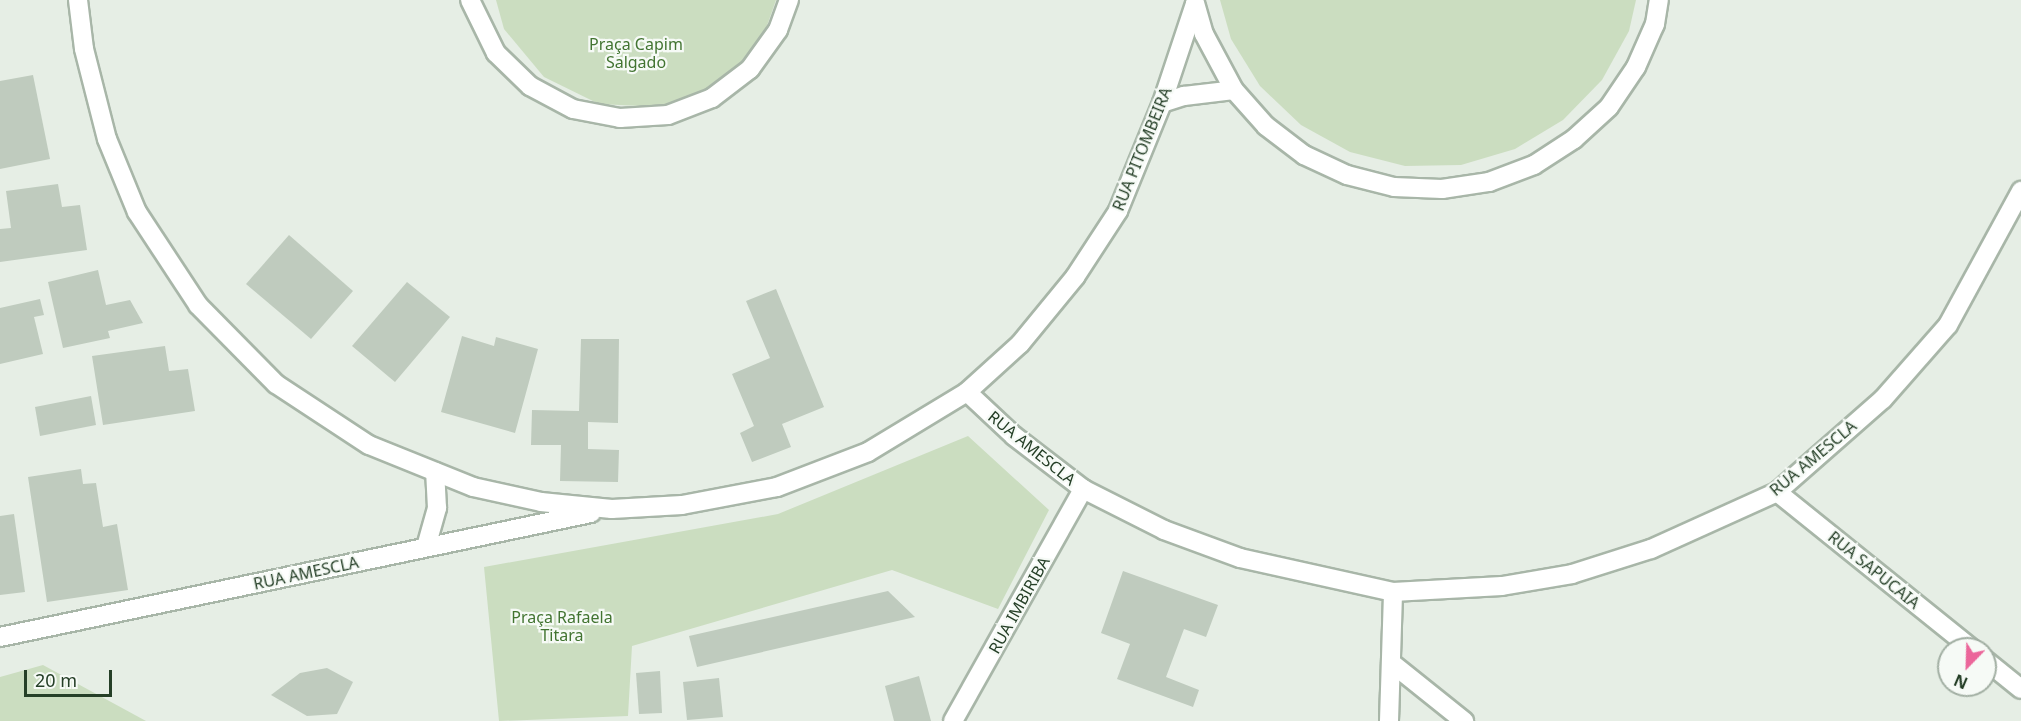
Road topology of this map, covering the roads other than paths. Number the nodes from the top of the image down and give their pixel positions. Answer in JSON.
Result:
{"nodes":[{"id":1,"x":78,"y":0,"type":"edge"},
{"id":2,"x":470,"y":0,"type":"edge"},
{"id":3,"x":789,"y":0,"type":"edge"},
{"id":4,"x":1659,"y":0,"type":"edge"},
{"id":5,"x":1195,"y":2,"type":"edge"},
{"id":6,"x":1234,"y":90,"type":"junction"},
{"id":7,"x":1162,"y":103,"type":"junction"},
{"id":8,"x":2021,"y":191,"type":"edge"},
{"id":9,"x":967,"y":392,"type":"junction"},
{"id":10,"x":435,"y":472,"type":"junction"},
{"id":11,"x":1083,"y":489,"type":"junction"},
{"id":12,"x":1777,"y":492,"type":"junction"},
{"id":13,"x":612,"y":508,"type":"junction"},
{"id":14,"x":426,"y":547,"type":"junction"},
{"id":15,"x":1393,"y":592,"type":"junction"},
{"id":16,"x":0,"y":637,"type":"edge"},
{"id":17,"x":1957,"y":637,"type":"edge"},
{"id":18,"x":1394,"y":664,"type":"junction"},
{"id":19,"x":1997,"y":670,"type":"edge"},
{"id":20,"x":2021,"y":689,"type":"edge"},
{"id":21,"x":953,"y":721,"type":"edge"},
{"id":22,"x":1389,"y":721,"type":"edge"},
{"id":23,"x":1464,"y":721,"type":"edge"}],
"edges":[{"from":1,"to":10,"type":"street"},
{"from":2,"to":3,"type":"street"},
{"from":4,"to":6,"type":"street"},
{"from":5,"to":6,"type":"street"},
{"from":5,"to":7,"type":"street","name":"RUA PITOMBEIRA"},
{"from":6,"to":7,"type":"street"},
{"from":7,"to":9,"type":"street","name":"RUA PITOMBEIRA"},
{"from":8,"to":12,"type":"street","name":"RUA AMESCLA"},
{"from":9,"to":11,"type":"street","name":"RUA AMESCLA"},
{"from":9,"to":13,"type":"street","name":"RUA AMESCLA"},
{"from":10,"to":13,"type":"street","name":"RUA AMESCLA"},
{"from":10,"to":14,"type":"street"},
{"from":11,"to":15,"type":"street","name":"RUA AMESCLA"},
{"from":11,"to":21,"type":"street","name":"RUA IMBIRIBA"},
{"from":12,"to":15,"type":"street","name":"RUA AMESCLA"},
{"from":12,"to":17,"type":"street","name":"RUA SAPUCAIA"},
{"from":13,"to":14,"type":"street","name":"RUA AMESCLA"},
{"from":14,"to":16,"type":"street","name":"RUA AMESCLA"},
{"from":15,"to":18,"type":"street"},
{"from":18,"to":22,"type":"street"},
{"from":18,"to":23,"type":"street"},
{"from":19,"to":20,"type":"street"}]}
